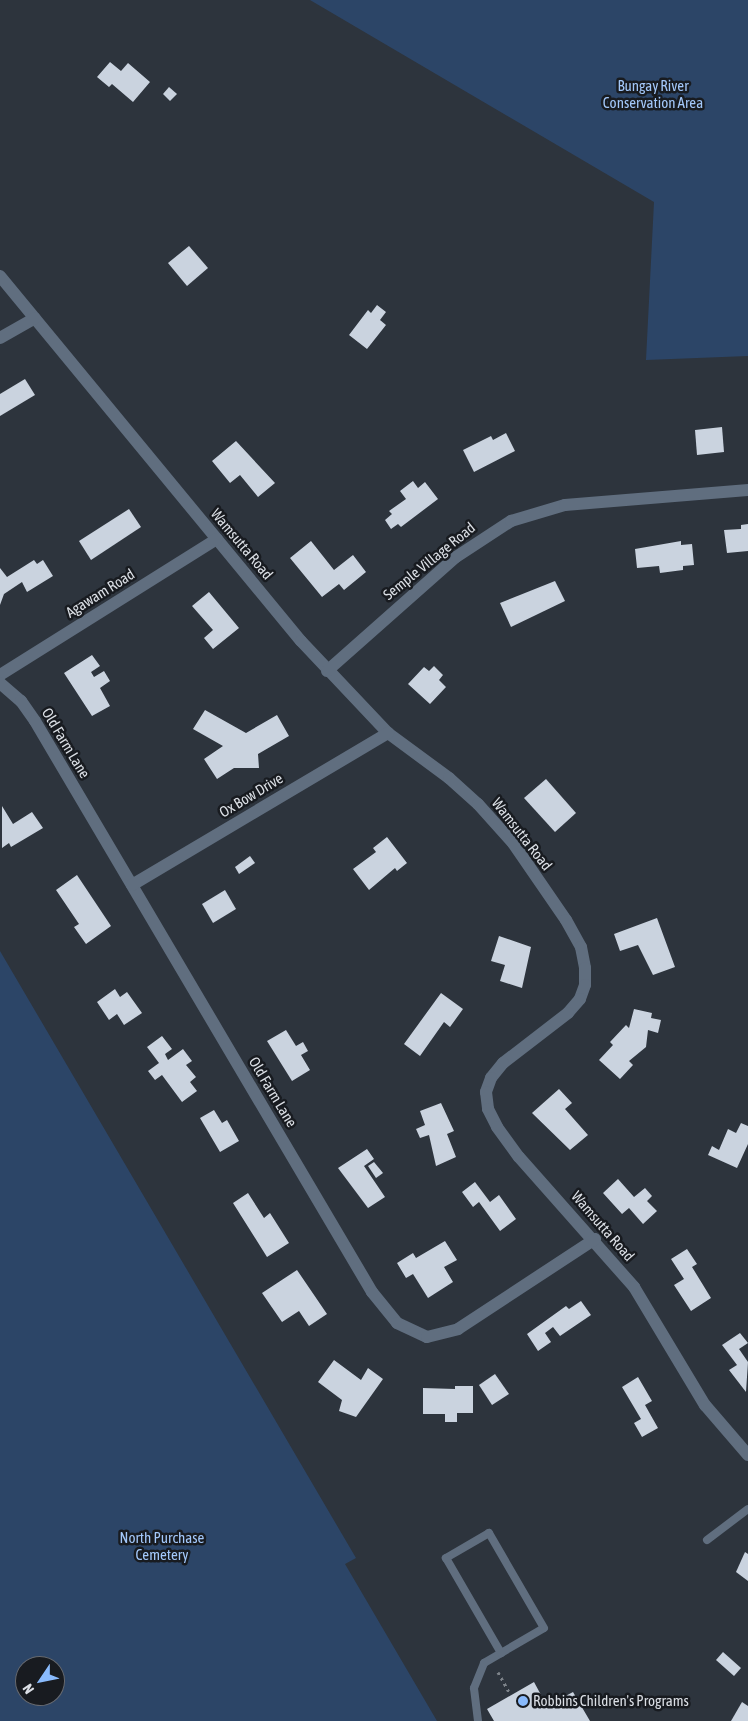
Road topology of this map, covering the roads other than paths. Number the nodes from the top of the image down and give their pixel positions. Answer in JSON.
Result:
{"nodes":[{"id":1,"x":0,"y":276,"type":"edge"},
{"id":2,"x":35,"y":318,"type":"junction"},
{"id":3,"x":0,"y":338,"type":"edge"},
{"id":4,"x":748,"y":490,"type":"edge"},
{"id":5,"x":217,"y":539,"type":"junction"},
{"id":6,"x":327,"y":670,"type":"junction"},
{"id":7,"x":0,"y":675,"type":"edge"},
{"id":8,"x":0,"y":683,"type":"edge"},
{"id":9,"x":388,"y":733,"type":"junction"},
{"id":10,"x":132,"y":885,"type":"junction"},
{"id":11,"x":595,"y":1239,"type":"junction"},
{"id":12,"x":748,"y":1455,"type":"edge"},
{"id":13,"x":748,"y":1509,"type":"edge"},
{"id":14,"x":707,"y":1540,"type":"dead end"},
{"id":15,"x":500,"y":1653,"type":"junction"},
{"id":16,"x":478,"y":1721,"type":"edge"}],
"edges":[{"from":1,"to":2,"type":"street","name":"Wamsutta Road"},
{"from":2,"to":3,"type":"street"},
{"from":2,"to":5,"type":"street","name":"Wamsutta Road"},
{"from":4,"to":6,"type":"street","name":"Semple Village Road"},
{"from":5,"to":6,"type":"street","name":"Wamsutta Road"},
{"from":5,"to":7,"type":"street","name":"Agawam Road"},
{"from":6,"to":9,"type":"street","name":"Wamsutta Road"},
{"from":8,"to":10,"type":"street","name":"Old Farm Lane"},
{"from":9,"to":10,"type":"street","name":"Ox Bow Drive"},
{"from":9,"to":11,"type":"street","name":"Wamsutta Road"},
{"from":10,"to":11,"type":"street","name":"Old Farm Lane"},
{"from":11,"to":12,"type":"street","name":"Wamsutta Road"},
{"from":13,"to":14,"type":"lane"},
{"from":15,"to":15,"type":"lane"},
{"from":15,"to":16,"type":"lane"}]}
